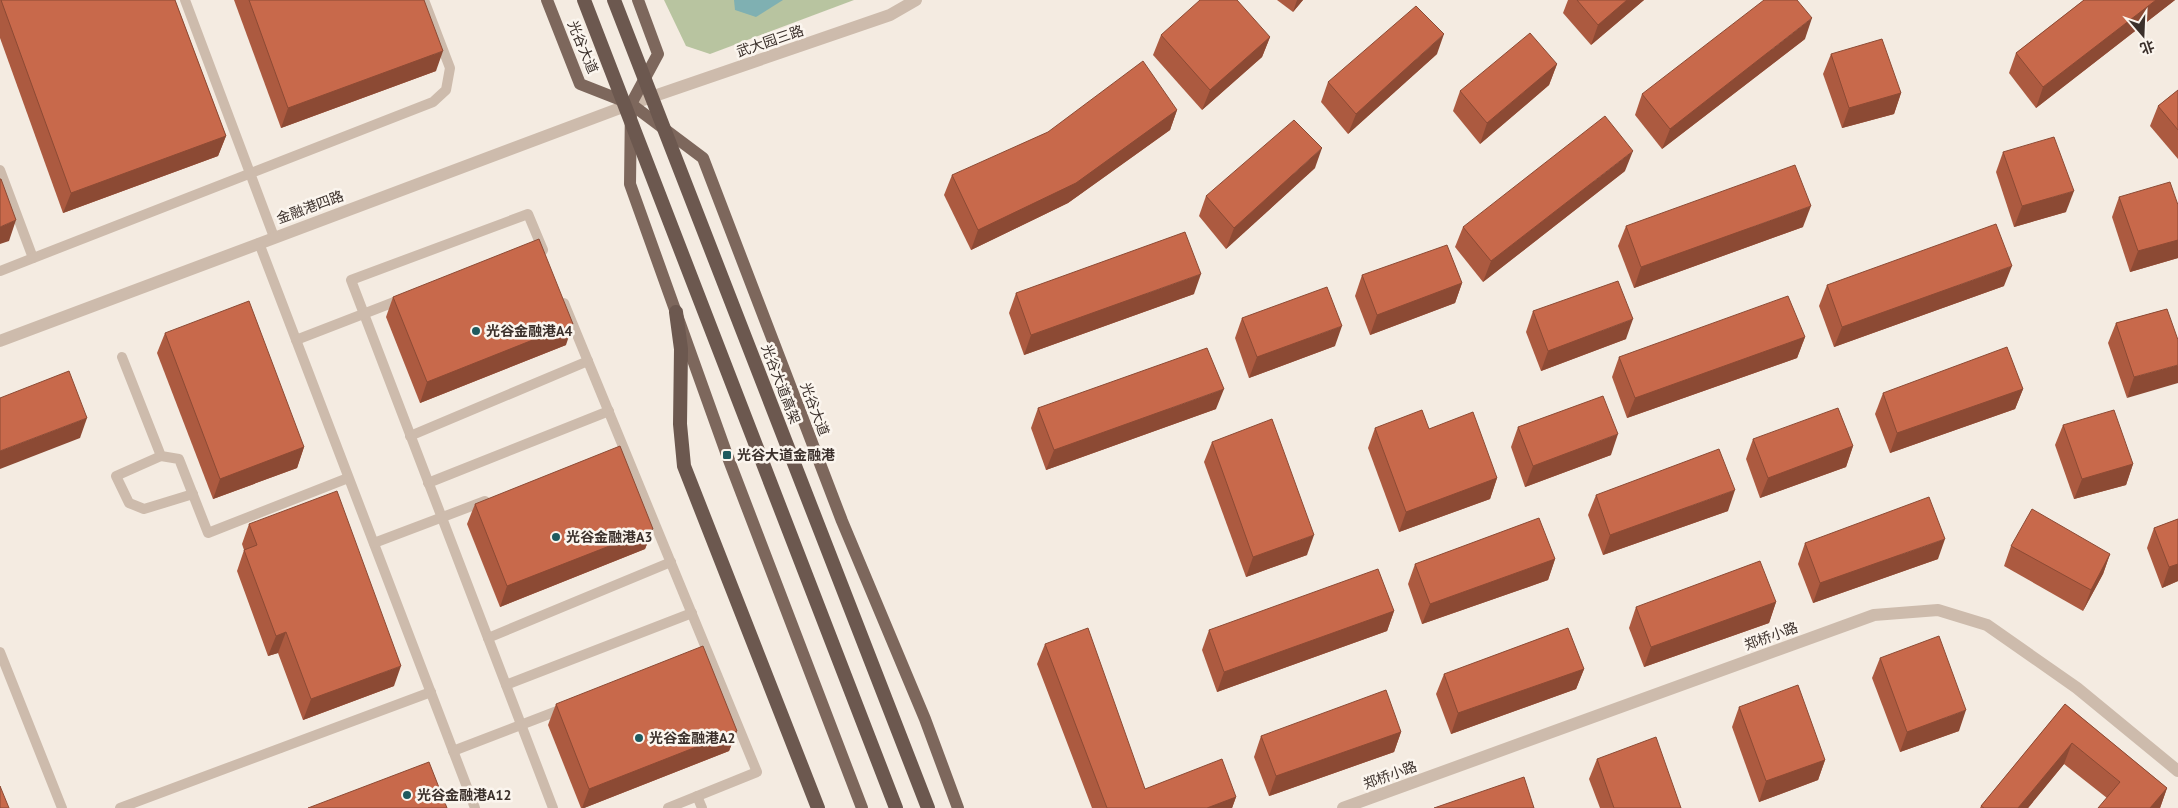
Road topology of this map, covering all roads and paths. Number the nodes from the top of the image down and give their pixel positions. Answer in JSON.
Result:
{"nodes":[{"id":1,"x":185,"y":0,"type":"edge"},
{"id":2,"x":424,"y":0,"type":"edge"},
{"id":3,"x":548,"y":0,"type":"edge"},
{"id":4,"x":584,"y":0,"type":"edge"},
{"id":5,"x":614,"y":0,"type":"edge"},
{"id":6,"x":638,"y":0,"type":"edge"},
{"id":7,"x":916,"y":0,"type":"edge"},
{"id":8,"x":631,"y":104,"type":"junction"},
{"id":9,"x":0,"y":170,"type":"edge"},
{"id":10,"x":251,"y":174,"type":"junction"},
{"id":11,"x":3,"y":187,"type":"edge"},
{"id":12,"x":274,"y":236,"type":"junction"},
{"id":13,"x":258,"y":242,"type":"junction"},
{"id":14,"x":33,"y":258,"type":"junction"},
{"id":15,"x":548,"y":262,"type":"edge"},
{"id":16,"x":0,"y":271,"type":"edge"},
{"id":17,"x":559,"y":289,"type":"edge"},
{"id":18,"x":410,"y":296,"type":"edge"},
{"id":19,"x":676,"y":312,"type":"junction"},
{"id":20,"x":364,"y":314,"type":"junction"},
{"id":21,"x":296,"y":340,"type":"junction"},
{"id":22,"x":0,"y":341,"type":"edge"},
{"id":23,"x":122,"y":358,"type":"dead end"},
{"id":24,"x":588,"y":361,"type":"junction"},
{"id":25,"x":609,"y":411,"type":"junction"},
{"id":26,"x":410,"y":436,"type":"junction"},
{"id":27,"x":161,"y":456,"type":"junction"},
{"id":28,"x":348,"y":478,"type":"junction"},
{"id":29,"x":428,"y":483,"type":"junction"},
{"id":30,"x":193,"y":494,"type":"junction"},
{"id":31,"x":496,"y":497,"type":"edge"},
{"id":32,"x":442,"y":518,"type":"junction"},
{"id":33,"x":374,"y":543,"type":"junction"},
{"id":34,"x":671,"y":562,"type":"junction"},
{"id":35,"x":692,"y":613,"type":"junction"},
{"id":36,"x":488,"y":638,"type":"junction"},
{"id":37,"x":0,"y":652,"type":"edge"},
{"id":38,"x":506,"y":685,"type":"junction"},
{"id":39,"x":431,"y":692,"type":"junction"},
{"id":40,"x":575,"y":704,"type":"edge"},
{"id":41,"x":521,"y":726,"type":"junction"},
{"id":42,"x":453,"y":751,"type":"junction"},
{"id":43,"x":2178,"y":771,"type":"edge"},
{"id":44,"x":698,"y":796,"type":"junction"},
{"id":45,"x":62,"y":808,"type":"edge"},
{"id":46,"x":120,"y":808,"type":"edge"},
{"id":47,"x":475,"y":808,"type":"edge"},
{"id":48,"x":553,"y":808,"type":"edge"},
{"id":49,"x":668,"y":808,"type":"edge"},
{"id":50,"x":702,"y":808,"type":"edge"},
{"id":51,"x":818,"y":808,"type":"edge"},
{"id":52,"x":862,"y":808,"type":"edge"},
{"id":53,"x":896,"y":808,"type":"edge"},
{"id":54,"x":928,"y":808,"type":"edge"},
{"id":55,"x":958,"y":808,"type":"edge"},
{"id":56,"x":1343,"y":808,"type":"edge"}],
"edges":[{"from":1,"to":10,"type":"lane"},
{"from":2,"to":10,"type":"lane"},
{"from":3,"to":8,"type":"main road","name":"光谷大道"},
{"from":4,"to":53,"type":"highway","bridge":true},
{"from":5,"to":54,"type":"highway","name":"光谷大道高架","bridge":true},
{"from":6,"to":8,"type":"main road"},
{"from":7,"to":8,"type":"street","name":"武大园三路"},
{"from":8,"to":12,"type":"street","name":"金融港四路"},
{"from":8,"to":19,"type":"main road"},
{"from":8,"to":55,"type":"main road","name":"光谷大道"},
{"from":9,"to":11,"type":"lane"},
{"from":10,"to":12,"type":"lane"},
{"from":10,"to":14,"type":"lane"},
{"from":11,"to":14,"type":"lane"},
{"from":12,"to":13,"type":"street","name":"金融港四路"},
{"from":13,"to":21,"type":"lane"},
{"from":13,"to":22,"type":"street","name":"金融港四路"},
{"from":14,"to":16,"type":"lane"},
{"from":15,"to":20,"type":"lane"},
{"from":17,"to":24,"type":"lane"},
{"from":18,"to":20,"type":"lane"},
{"from":19,"to":51,"type":"highway"},
{"from":19,"to":52,"type":"main road"},
{"from":20,"to":21,"type":"lane"},
{"from":20,"to":26,"type":"lane"},
{"from":21,"to":28,"type":"lane"},
{"from":23,"to":27,"type":"lane"},
{"from":24,"to":25,"type":"lane"},
{"from":24,"to":26,"type":"lane"},
{"from":25,"to":29,"type":"lane"},
{"from":25,"to":34,"type":"lane"},
{"from":26,"to":29,"type":"lane"},
{"from":27,"to":30,"type":"lane"},
{"from":27,"to":30,"type":"lane"},
{"from":28,"to":30,"type":"lane"},
{"from":28,"to":33,"type":"lane"},
{"from":29,"to":32,"type":"lane"},
{"from":31,"to":32,"type":"lane"},
{"from":32,"to":33,"type":"lane"},
{"from":32,"to":36,"type":"lane"},
{"from":33,"to":39,"type":"lane"},
{"from":34,"to":35,"type":"lane"},
{"from":34,"to":36,"type":"lane"},
{"from":35,"to":38,"type":"lane"},
{"from":35,"to":44,"type":"lane"},
{"from":36,"to":38,"type":"lane"},
{"from":37,"to":45,"type":"lane"},
{"from":38,"to":41,"type":"lane"},
{"from":39,"to":42,"type":"lane"},
{"from":39,"to":46,"type":"lane"},
{"from":40,"to":41,"type":"lane"},
{"from":41,"to":42,"type":"lane"},
{"from":41,"to":48,"type":"lane"},
{"from":42,"to":47,"type":"lane"},
{"from":43,"to":56,"type":"street","name":"郑桥小路"},
{"from":44,"to":49,"type":"lane"},
{"from":44,"to":50,"type":"lane"}]}
